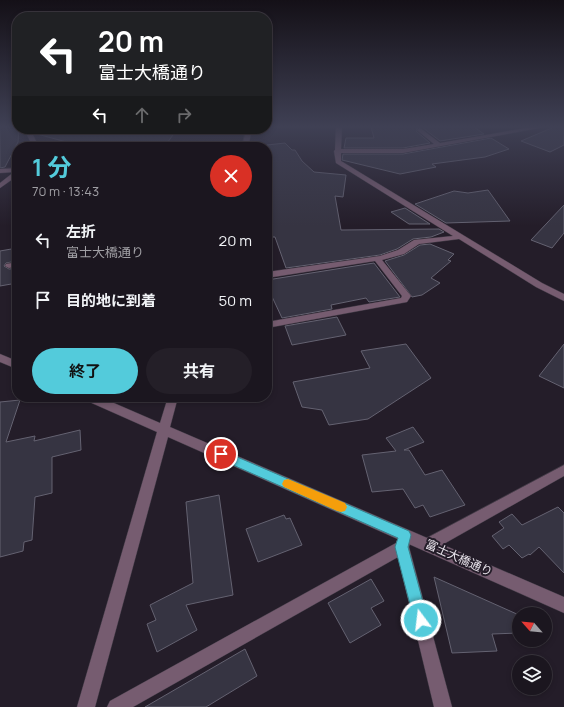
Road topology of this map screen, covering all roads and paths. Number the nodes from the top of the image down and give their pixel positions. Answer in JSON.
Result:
{"nodes":[{"id":1,"x":338,"y":160,"type":"edge"},
{"id":2,"x":12,"y":170,"type":"edge"},
{"id":3,"x":0,"y":171,"type":"edge"},
{"id":4,"x":12,"y":177,"type":"edge"},
{"id":5,"x":0,"y":186,"type":"edge"},
{"id":6,"x":460,"y":238,"type":"junction"},
{"id":7,"x":377,"y":259,"type":"junction"},
{"id":8,"x":272,"y":274,"type":"edge"},
{"id":9,"x":564,"y":298,"type":"edge"},
{"id":10,"x":272,"y":325,"type":"edge"},
{"id":11,"x":0,"y":358,"type":"edge"},
{"id":12,"x":12,"y":363,"type":"edge"},
{"id":13,"x":100,"y":402,"type":"edge"},
{"id":14,"x":172,"y":402,"type":"edge"},
{"id":15,"x":164,"y":430,"type":"junction"},
{"id":16,"x":564,"y":470,"type":"edge"},
{"id":17,"x":403,"y":541,"type":"junction"},
{"id":18,"x":428,"y":545,"type":"junction"},
{"id":19,"x":564,"y":605,"type":"edge"},
{"id":20,"x":86,"y":707,"type":"edge"},
{"id":21,"x":116,"y":707,"type":"edge"},
{"id":22,"x":443,"y":707,"type":"edge"}],
"edges":[{"from":1,"to":6,"type":"street"},
{"from":2,"to":3,"type":"street"},
{"from":4,"to":5,"type":"street"},
{"from":6,"to":7,"type":"street"},
{"from":6,"to":9,"type":"street"},
{"from":7,"to":8,"type":"street"},
{"from":7,"to":10,"type":"street"},
{"from":11,"to":12,"type":"street"},
{"from":13,"to":15,"type":"street","name":"富士大橋通り"},
{"from":14,"to":15,"type":"street"},
{"from":15,"to":17,"type":"street","name":"富士大橋通り"},
{"from":15,"to":20,"type":"street"},
{"from":16,"to":18,"type":"street"},
{"from":17,"to":18,"type":"street","name":"富士大橋通り"},
{"from":17,"to":21,"type":"street"},
{"from":17,"to":22,"type":"street"},
{"from":18,"to":19,"type":"street","name":"富士大橋通り"}]}
